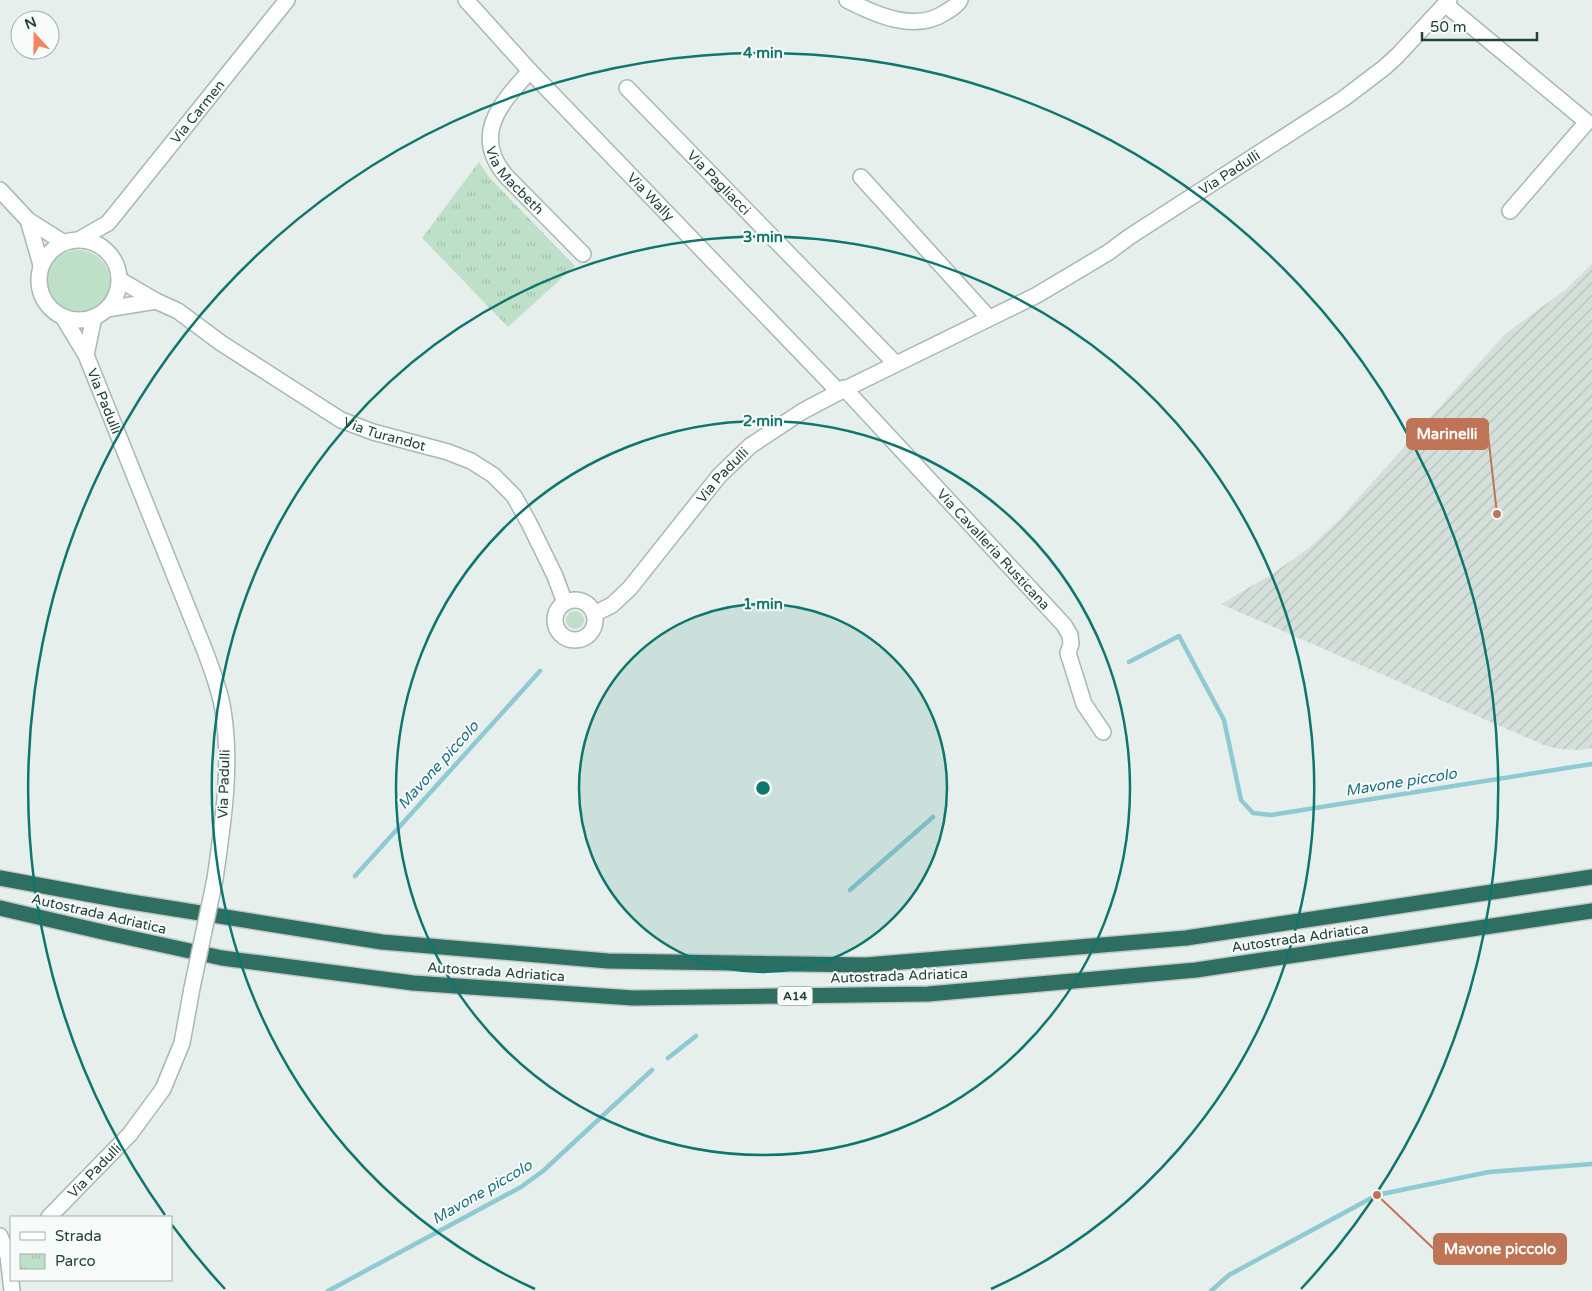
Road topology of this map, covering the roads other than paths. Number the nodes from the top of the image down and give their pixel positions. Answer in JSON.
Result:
{"nodes":[{"id":1,"x":287,"y":0,"type":"edge"},
{"id":2,"x":466,"y":0,"type":"edge"},
{"id":3,"x":848,"y":0,"type":"edge"},
{"id":4,"x":960,"y":0,"type":"edge"},
{"id":5,"x":1447,"y":2,"type":"edge"},
{"id":6,"x":530,"y":71,"type":"junction"},
{"id":7,"x":627,"y":88,"type":"dead end"},
{"id":8,"x":861,"y":176,"type":"dead end"},
{"id":9,"x":0,"y":190,"type":"edge"},
{"id":10,"x":1510,"y":212,"type":"dead end"},
{"id":11,"x":28,"y":220,"type":"junction"},
{"id":12,"x":108,"y":223,"type":"junction"},
{"id":13,"x":80,"y":239,"type":"junction"},
{"id":14,"x":63,"y":242,"type":"junction"},
{"id":15,"x":108,"y":252,"type":"junction"},
{"id":16,"x":583,"y":254,"type":"dead end"},
{"id":17,"x":41,"y":265,"type":"junction"},
{"id":18,"x":120,"y":280,"type":"junction"},
{"id":19,"x":156,"y":301,"type":"junction"},
{"id":20,"x":101,"y":313,"type":"junction"},
{"id":21,"x":63,"y":317,"type":"junction"},
{"id":22,"x":989,"y":318,"type":"junction"},
{"id":23,"x":86,"y":355,"type":"junction"},
{"id":24,"x":895,"y":363,"type":"junction"},
{"id":25,"x":841,"y":390,"type":"junction"},
{"id":26,"x":565,"y":603,"type":"junction"},
{"id":27,"x":594,"y":614,"type":"junction"},
{"id":28,"x":1103,"y":732,"type":"dead end"},
{"id":29,"x":1592,"y":877,"type":"edge"},
{"id":30,"x":0,"y":878,"type":"edge"},
{"id":31,"x":0,"y":908,"type":"edge"},
{"id":32,"x":1592,"y":911,"type":"edge"},
{"id":33,"x":50,"y":1216,"type":"edge"},
{"id":34,"x":4,"y":1237,"type":"edge"},
{"id":35,"x":10,"y":1274,"type":"edge"}],
"edges":[{"from":1,"to":12,"type":"street","name":"Via Carmen"},
{"from":2,"to":6,"type":"street","name":"Via Wally"},
{"from":3,"to":4,"type":"street"},
{"from":5,"to":10,"type":"street"},
{"from":5,"to":22,"type":"street","name":"Via Padulli"},
{"from":6,"to":16,"type":"street","name":"Via Macbeth"},
{"from":6,"to":25,"type":"street","name":"Via Wally"},
{"from":7,"to":24,"type":"street","name":"Via Pagliacci"},
{"from":8,"to":22,"type":"street"},
{"from":9,"to":11,"type":"street"},
{"from":11,"to":14,"type":"street"},
{"from":11,"to":17,"type":"street"},
{"from":12,"to":13,"type":"street","name":"Via Carmen"},
{"from":12,"to":15,"type":"street"},
{"from":13,"to":14,"type":"street"},
{"from":13,"to":15,"type":"street"},
{"from":14,"to":17,"type":"street"},
{"from":15,"to":18,"type":"street"},
{"from":17,"to":21,"type":"street"},
{"from":18,"to":19,"type":"street","name":"Via Turandot"},
{"from":18,"to":20,"type":"street"},
{"from":19,"to":20,"type":"street"},
{"from":19,"to":26,"type":"street","name":"Via Turandot"},
{"from":20,"to":21,"type":"street"},
{"from":20,"to":23,"type":"street","name":"Via Padulli"},
{"from":21,"to":23,"type":"street","name":"Via Padulli"},
{"from":22,"to":24,"type":"street","name":"Via Padulli"},
{"from":23,"to":33,"type":"street","name":"Via Padulli","bridge":true},
{"from":24,"to":25,"type":"street","name":"Via Padulli"},
{"from":25,"to":27,"type":"street","name":"Via Padulli"},
{"from":25,"to":28,"type":"street","name":"Via Cavalleria Rusticana"},
{"from":26,"to":27,"type":"street"},
{"from":26,"to":27,"type":"street"},
{"from":29,"to":30,"type":"highway","name":"Autostrada Adriatica"},
{"from":31,"to":32,"type":"highway","name":"Autostrada Adriatica","number":"A14"},
{"from":34,"to":35,"type":"street"}]}
